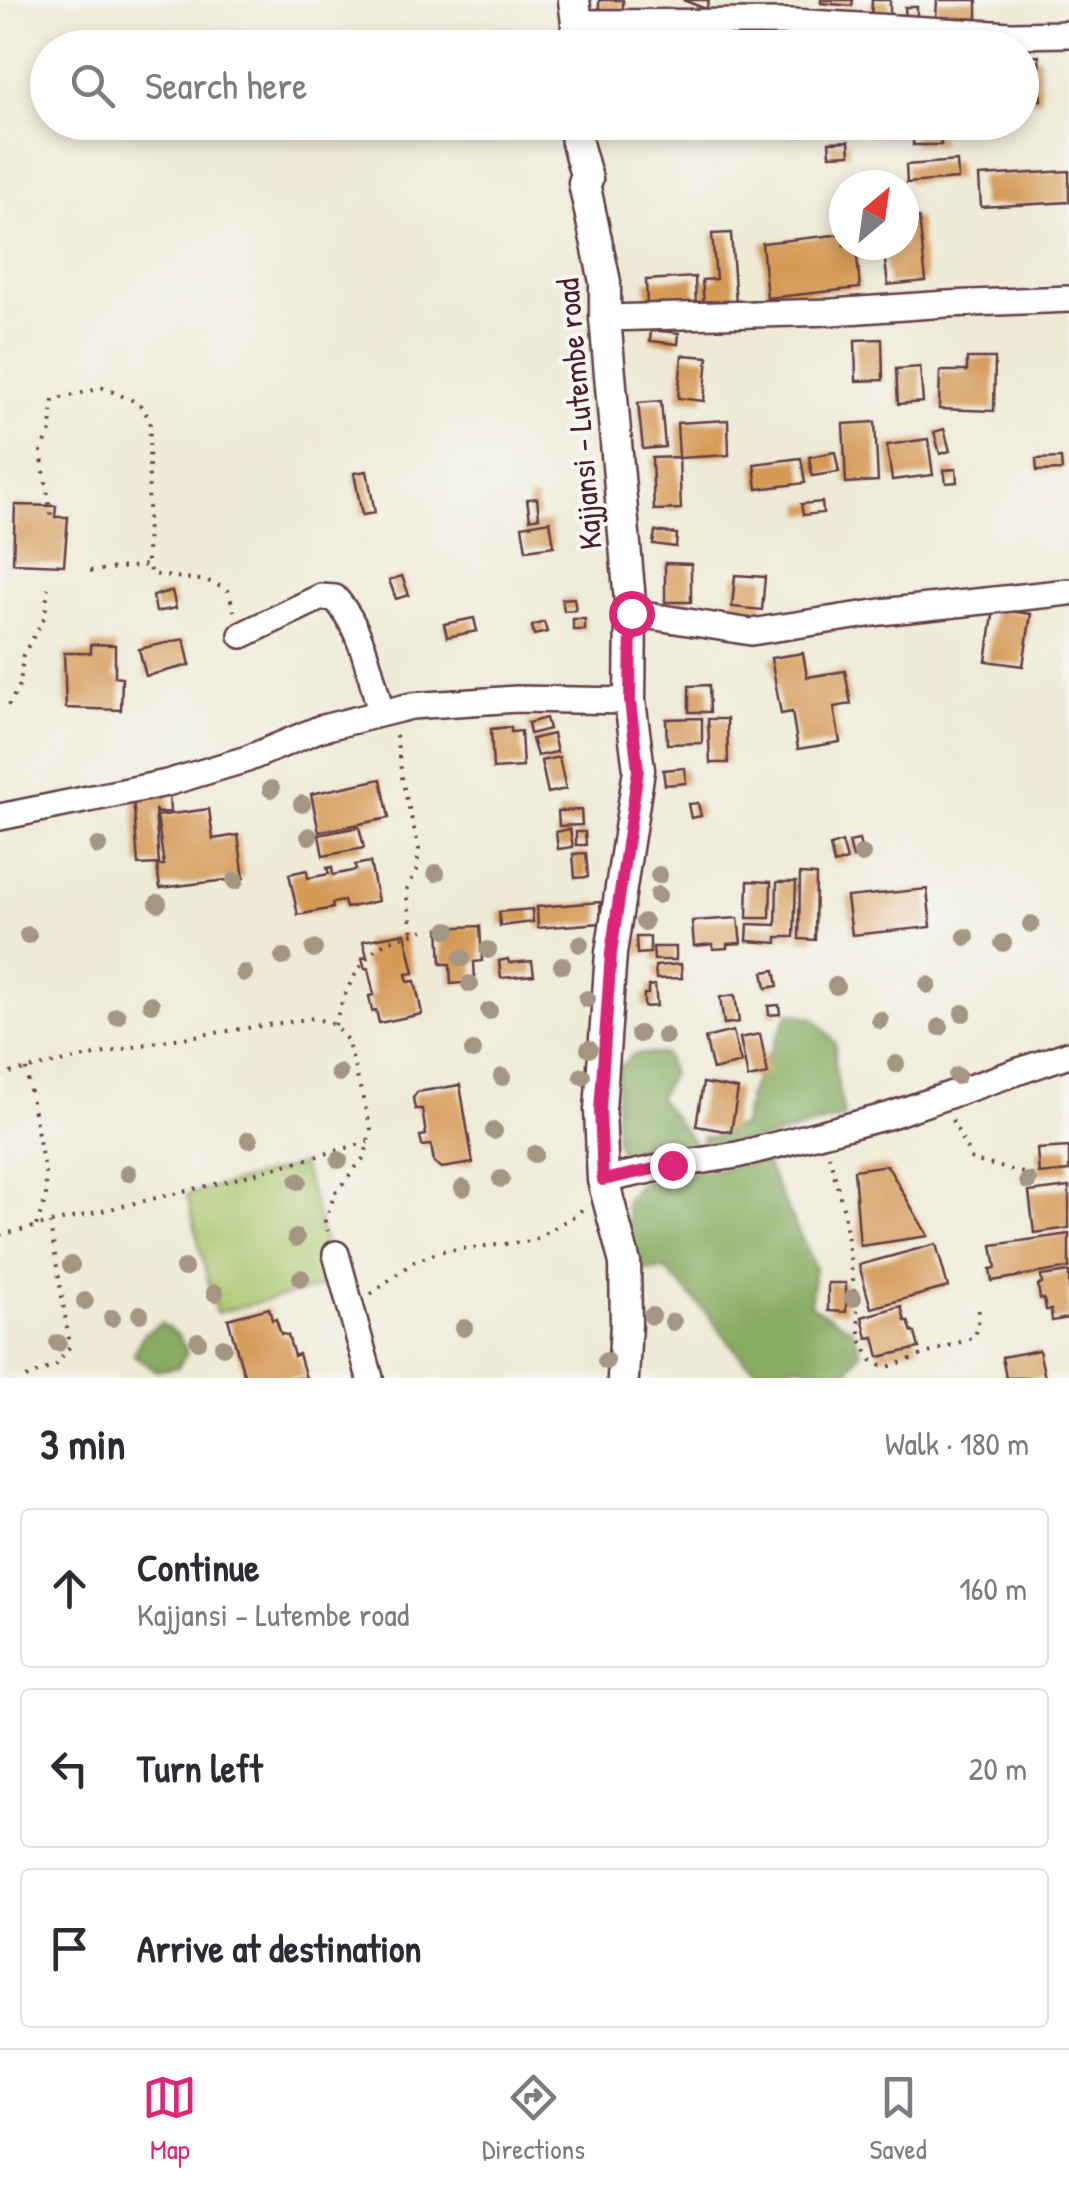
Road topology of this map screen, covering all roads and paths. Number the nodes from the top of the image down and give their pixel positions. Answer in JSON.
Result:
{"nodes":[{"id":1,"x":576,"y":23,"type":"edge"},
{"id":2,"x":917,"y":30,"type":"edge"},
{"id":3,"x":1069,"y":34,"type":"edge"},
{"id":4,"x":1039,"y":35,"type":"edge"},
{"id":5,"x":577,"y":140,"type":"edge"},
{"id":6,"x":1069,"y":299,"type":"edge"},
{"id":7,"x":605,"y":318,"type":"junction"},
{"id":8,"x":52,"y":515,"type":"dead end"},
{"id":9,"x":148,"y":565,"type":"junction"},
{"id":10,"x":90,"y":572,"type":"dead end"},
{"id":11,"x":48,"y":588,"type":"dead end"},
{"id":12,"x":1069,"y":592,"type":"edge"},
{"id":13,"x":631,"y":613,"type":"junction"},
{"id":14,"x":242,"y":635,"type":"joint"},
{"id":15,"x":630,"y":701,"type":"junction"},
{"id":16,"x":8,"y":706,"type":"dead end"},
{"id":17,"x":387,"y":712,"type":"junction"},
{"id":18,"x":0,"y":816,"type":"edge"},
{"id":19,"x":427,"y":929,"type":"dead end"},
{"id":20,"x":413,"y":934,"type":"junction"},
{"id":21,"x":335,"y":1026,"type":"junction"},
{"id":22,"x":1069,"y":1054,"type":"edge"},
{"id":23,"x":26,"y":1069,"type":"junction"},
{"id":24,"x":0,"y":1075,"type":"edge"},
{"id":25,"x":943,"y":1097,"type":"junction"},
{"id":26,"x":816,"y":1134,"type":"junction"},
{"id":27,"x":368,"y":1142,"type":"junction"},
{"id":28,"x":1036,"y":1176,"type":"dead end"},
{"id":29,"x":603,"y":1180,"type":"junction"},
{"id":30,"x":50,"y":1224,"type":"junction"},
{"id":31,"x":36,"y":1227,"type":"junction"},
{"id":32,"x":0,"y":1234,"type":"edge"},
{"id":33,"x":336,"y":1254,"type":"joint"},
{"id":34,"x":978,"y":1305,"type":"dead end"},
{"id":35,"x":351,"y":1309,"type":"junction"},
{"id":36,"x":26,"y":1378,"type":"edge"},
{"id":37,"x":370,"y":1378,"type":"edge"},
{"id":38,"x":623,"y":1378,"type":"edge"}],
"edges":[{"from":1,"to":2,"type":"street"},
{"from":3,"to":4,"type":"street"},
{"from":5,"to":7,"type":"street","name":"Kajjansi - Lutembe road"},
{"from":6,"to":7,"type":"street"},
{"from":7,"to":13,"type":"street","name":"Kajjansi - Lutembe road"},
{"from":8,"to":9,"type":"path"},
{"from":9,"to":10,"type":"path"},
{"from":9,"to":14,"type":"path"},
{"from":11,"to":16,"type":"path"},
{"from":12,"to":13,"type":"street"},
{"from":13,"to":15,"type":"street","name":"Kajjansi - Lutembe road"},
{"from":14,"to":17,"type":"street"},
{"from":15,"to":17,"type":"street"},
{"from":15,"to":29,"type":"street","name":"Kajjansi - Lutembe road"},
{"from":17,"to":18,"type":"street"},
{"from":17,"to":20,"type":"path"},
{"from":19,"to":20,"type":"path"},
{"from":20,"to":21,"type":"path"},
{"from":21,"to":23,"type":"path"},
{"from":21,"to":27,"type":"path"},
{"from":22,"to":25,"type":"street"},
{"from":23,"to":24,"type":"path"},
{"from":23,"to":31,"type":"path"},
{"from":25,"to":26,"type":"street"},
{"from":25,"to":28,"type":"path"},
{"from":26,"to":29,"type":"street"},
{"from":26,"to":34,"type":"path"},
{"from":27,"to":30,"type":"path"},
{"from":27,"to":33,"type":"path"},
{"from":29,"to":35,"type":"path"},
{"from":29,"to":38,"type":"street"},
{"from":30,"to":31,"type":"path"},
{"from":30,"to":36,"type":"path"},
{"from":31,"to":32,"type":"path"},
{"from":33,"to":35,"type":"street"},
{"from":35,"to":37,"type":"street"}]}
